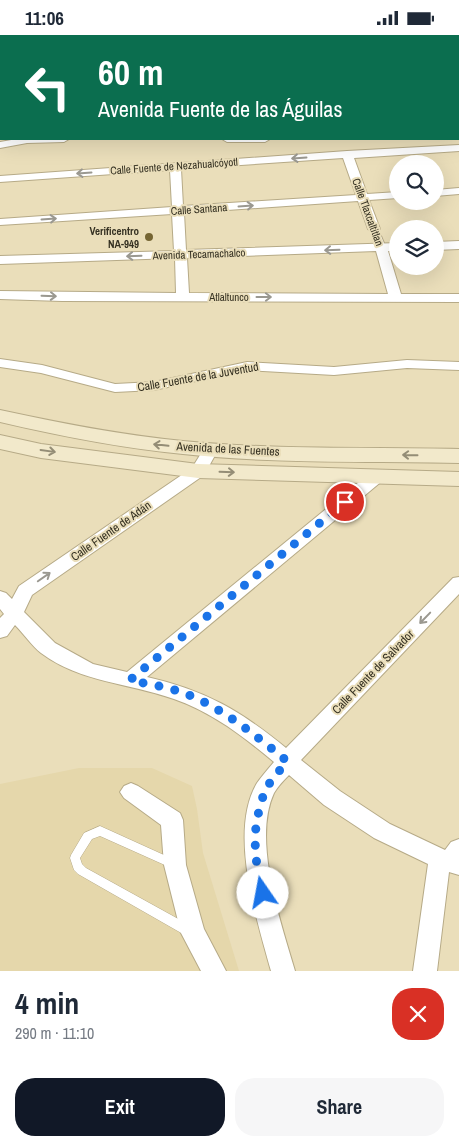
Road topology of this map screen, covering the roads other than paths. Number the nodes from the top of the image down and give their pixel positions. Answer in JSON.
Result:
{"nodes":[{"id":1,"x":27,"y":140,"type":"edge"},
{"id":2,"x":0,"y":145,"type":"edge"},
{"id":3,"x":459,"y":148,"type":"edge"},
{"id":4,"x":347,"y":155,"type":"junction"},
{"id":5,"x":175,"y":166,"type":"junction"},
{"id":6,"x":0,"y":179,"type":"edge"},
{"id":7,"x":459,"y":191,"type":"edge"},
{"id":8,"x":444,"y":192,"type":"edge"},
{"id":9,"x":389,"y":196,"type":"edge"},
{"id":10,"x":362,"y":198,"type":"junction"},
{"id":11,"x":178,"y":211,"type":"junction"},
{"id":12,"x":0,"y":223,"type":"edge"},
{"id":13,"x":374,"y":229,"type":"joint"},
{"id":14,"x":459,"y":245,"type":"edge"},
{"id":15,"x":444,"y":246,"type":"edge"},
{"id":16,"x":381,"y":248,"type":"junction"},
{"id":17,"x":389,"y":248,"type":"edge"},
{"id":18,"x":180,"y":255,"type":"junction"},
{"id":19,"x":0,"y":260,"type":"edge"},
{"id":20,"x":0,"y":295,"type":"edge"},
{"id":21,"x":183,"y":297,"type":"junction"},
{"id":22,"x":396,"y":298,"type":"junction"},
{"id":23,"x":459,"y":298,"type":"edge"},
{"id":24,"x":0,"y":363,"type":"edge"},
{"id":25,"x":459,"y":366,"type":"edge"},
{"id":26,"x":0,"y":416,"type":"edge"},
{"id":27,"x":0,"y":442,"type":"edge"},
{"id":28,"x":210,"y":450,"type":"junction"},
{"id":29,"x":459,"y":456,"type":"edge"},
{"id":30,"x":198,"y":471,"type":"junction"},
{"id":31,"x":376,"y":477,"type":"junction"},
{"id":32,"x":459,"y":479,"type":"edge"},
{"id":33,"x":459,"y":583,"type":"edge"},
{"id":34,"x":0,"y":598,"type":"edge"},
{"id":35,"x":15,"y":613,"type":"junction"},
{"id":36,"x":0,"y":631,"type":"edge"},
{"id":37,"x":130,"y":680,"type":"junction"},
{"id":38,"x":287,"y":761,"type":"junction"},
{"id":39,"x":132,"y":792,"type":"dead end"},
{"id":40,"x":452,"y":859,"type":"edge"},
{"id":41,"x":175,"y":865,"type":"junction"},
{"id":42,"x":193,"y":933,"type":"junction"},
{"id":43,"x":214,"y":971,"type":"edge"},
{"id":44,"x":283,"y":971,"type":"edge"},
{"id":45,"x":425,"y":971,"type":"edge"}],
"edges":[{"from":1,"to":2,"type":"street"},
{"from":3,"to":4,"type":"street","name":"Calle Fuente de Nezahualcóyotl"},
{"from":4,"to":5,"type":"street","name":"Calle Fuente de Nezahualcóyotl","one_way":true},
{"from":4,"to":10,"type":"street","name":"Calle Tlaxcaltitlan"},
{"from":5,"to":6,"type":"street","name":"Calle Fuente de Nezahualcóyotl","one_way":true},
{"from":5,"to":11,"type":"street"},
{"from":7,"to":8,"type":"street"},
{"from":9,"to":10,"type":"street","name":"Calle Santana"},
{"from":11,"to":10,"type":"street","name":"Calle Santana","one_way":true},
{"from":10,"to":13,"type":"street","name":"Calle Tlaxcaltitlan"},
{"from":12,"to":11,"type":"street","name":"Calle Santana","one_way":true},
{"from":11,"to":18,"type":"street"},
{"from":13,"to":16,"type":"street","name":"Calle Tlaxcaltitlan"},
{"from":14,"to":15,"type":"street"},
{"from":16,"to":17,"type":"street","name":"Avenida Tecamachalco"},
{"from":16,"to":18,"type":"street","name":"Avenida Tecamachalco","one_way":true},
{"from":16,"to":22,"type":"street","name":"Calle Tlaxcaltitlan"},
{"from":18,"to":19,"type":"street","name":"Avenida Tecamachalco","one_way":true},
{"from":18,"to":21,"type":"street"},
{"from":20,"to":21,"type":"street","name":"Atlaltunco","one_way":true},
{"from":21,"to":22,"type":"street","name":"Atlaltunco","one_way":true},
{"from":22,"to":23,"type":"street","name":"Atlaltunco"},
{"from":24,"to":25,"type":"street","name":"Calle Fuente de la Juventud"},
{"from":28,"to":26,"type":"main road","name":"Avenida de las Fuentes","one_way":true},
{"from":27,"to":30,"type":"main road","name":"Avenida de las Fuentes","one_way":true},
{"from":29,"to":28,"type":"main road","name":"Avenida de las Fuentes","one_way":true},
{"from":28,"to":30,"type":"street","name":"Calle Fuente de Adán"},
{"from":30,"to":31,"type":"main road","name":"Avenida de las Fuentes","one_way":true},
{"from":35,"to":30,"type":"street","name":"Calle Fuente de Adán","one_way":true},
{"from":31,"to":32,"type":"main road","name":"Avenida de las Fuentes"},
{"from":31,"to":37,"type":"street"},
{"from":33,"to":38,"type":"street","name":"Calle Fuente de Salvador","one_way":true},
{"from":34,"to":35,"type":"street"},
{"from":35,"to":36,"type":"street","name":"Calle Fuente de Adán"},
{"from":35,"to":37,"type":"street"},
{"from":37,"to":38,"type":"street"},
{"from":38,"to":40,"type":"street"},
{"from":38,"to":44,"type":"street","name":"Calle Fuente de Salvador"},
{"from":39,"to":41,"type":"street"},
{"from":40,"to":45,"type":"street"},
{"from":41,"to":42,"type":"street"},
{"from":41,"to":42,"type":"lane"},
{"from":42,"to":43,"type":"street"}]}
